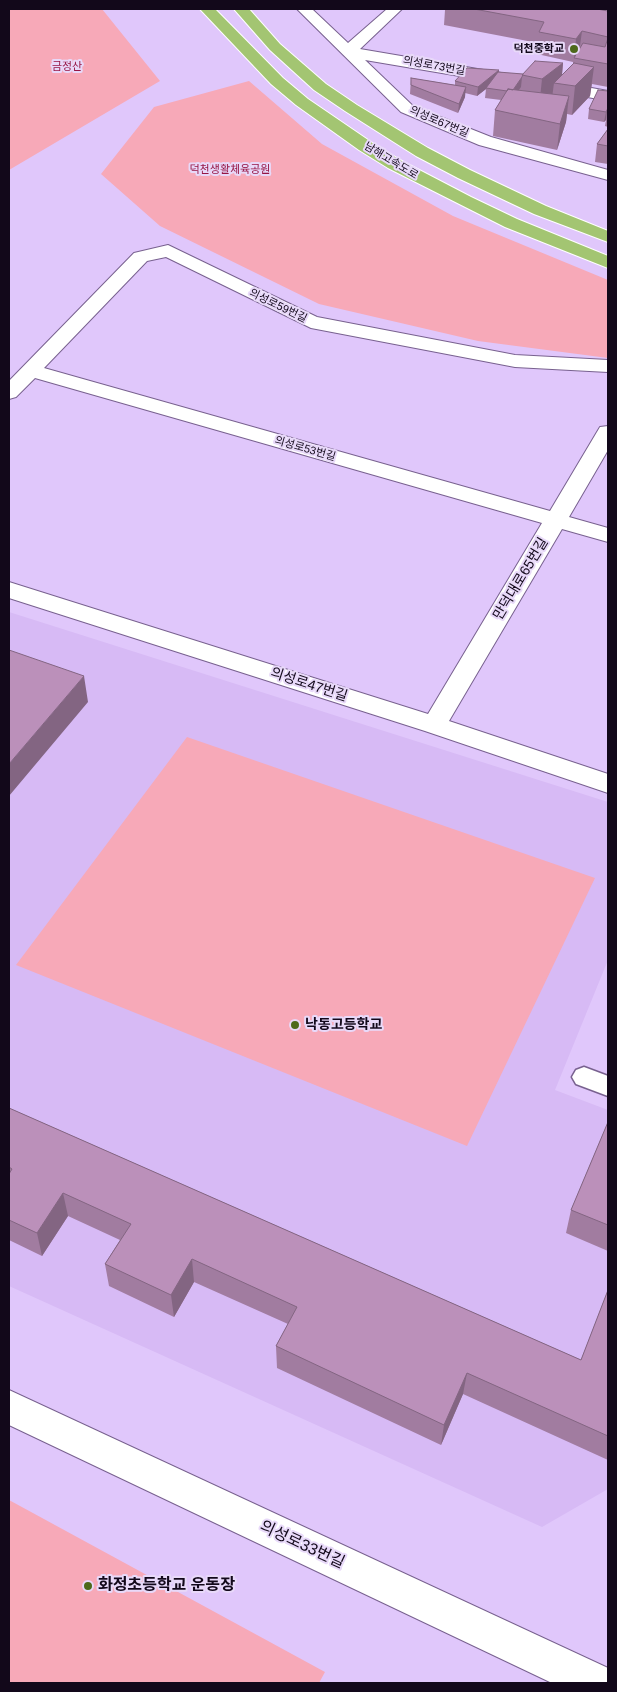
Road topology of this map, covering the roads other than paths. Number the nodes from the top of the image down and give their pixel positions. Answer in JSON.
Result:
{"nodes":[{"id":1,"x":207,"y":9,"type":"edge"},
{"id":2,"x":241,"y":9,"type":"edge"},
{"id":3,"x":304,"y":9,"type":"edge"},
{"id":4,"x":395,"y":9,"type":"edge"},
{"id":5,"x":348,"y":52,"type":"junction"},
{"id":6,"x":512,"y":79,"type":"edge"},
{"id":7,"x":541,"y":84,"type":"edge"},
{"id":8,"x":608,"y":96,"type":"edge"},
{"id":9,"x":608,"y":175,"type":"edge"},
{"id":10,"x":608,"y":237,"type":"edge"},
{"id":11,"x":608,"y":262,"type":"edge"},
{"id":12,"x":608,"y":366,"type":"edge"},
{"id":13,"x":32,"y":370,"type":"junction"},
{"id":14,"x":9,"y":393,"type":"edge"},
{"id":15,"x":608,"y":432,"type":"edge"},
{"id":16,"x":556,"y":521,"type":"junction"},
{"id":17,"x":608,"y":536,"type":"edge"},
{"id":18,"x":9,"y":590,"type":"edge"},
{"id":19,"x":434,"y":725,"type":"junction"},
{"id":20,"x":608,"y":784,"type":"edge"},
{"id":21,"x":584,"y":1077,"type":"dead end"},
{"id":22,"x":608,"y":1086,"type":"edge"},
{"id":23,"x":9,"y":1407,"type":"edge"},
{"id":24,"x":596,"y":1683,"type":"edge"}],
"edges":[{"from":1,"to":11,"type":"highway","name":"남해고속도로"},
{"from":2,"to":10,"type":"highway","name":"남해고속도로"},
{"from":3,"to":5,"type":"street","name":"의성로67번길"},
{"from":4,"to":5,"type":"street"},
{"from":5,"to":6,"type":"street","name":"의성로73번길"},
{"from":5,"to":9,"type":"street","name":"의성로67번길"},
{"from":7,"to":8,"type":"street"},
{"from":12,"to":13,"type":"street","name":"의성로59번길"},
{"from":13,"to":14,"type":"street"},
{"from":13,"to":16,"type":"street","name":"의성로53번길"},
{"from":15,"to":16,"type":"street","name":"만덕대로65번길"},
{"from":16,"to":17,"type":"street","name":"의성로53번길"},
{"from":16,"to":19,"type":"street","name":"만덕대로65번길"},
{"from":18,"to":19,"type":"street","name":"의성로47번길"},
{"from":19,"to":20,"type":"street","name":"의성로47번길"},
{"from":21,"to":22,"type":"lane"},
{"from":23,"to":24,"type":"street","name":"의성로33번길"}]}
